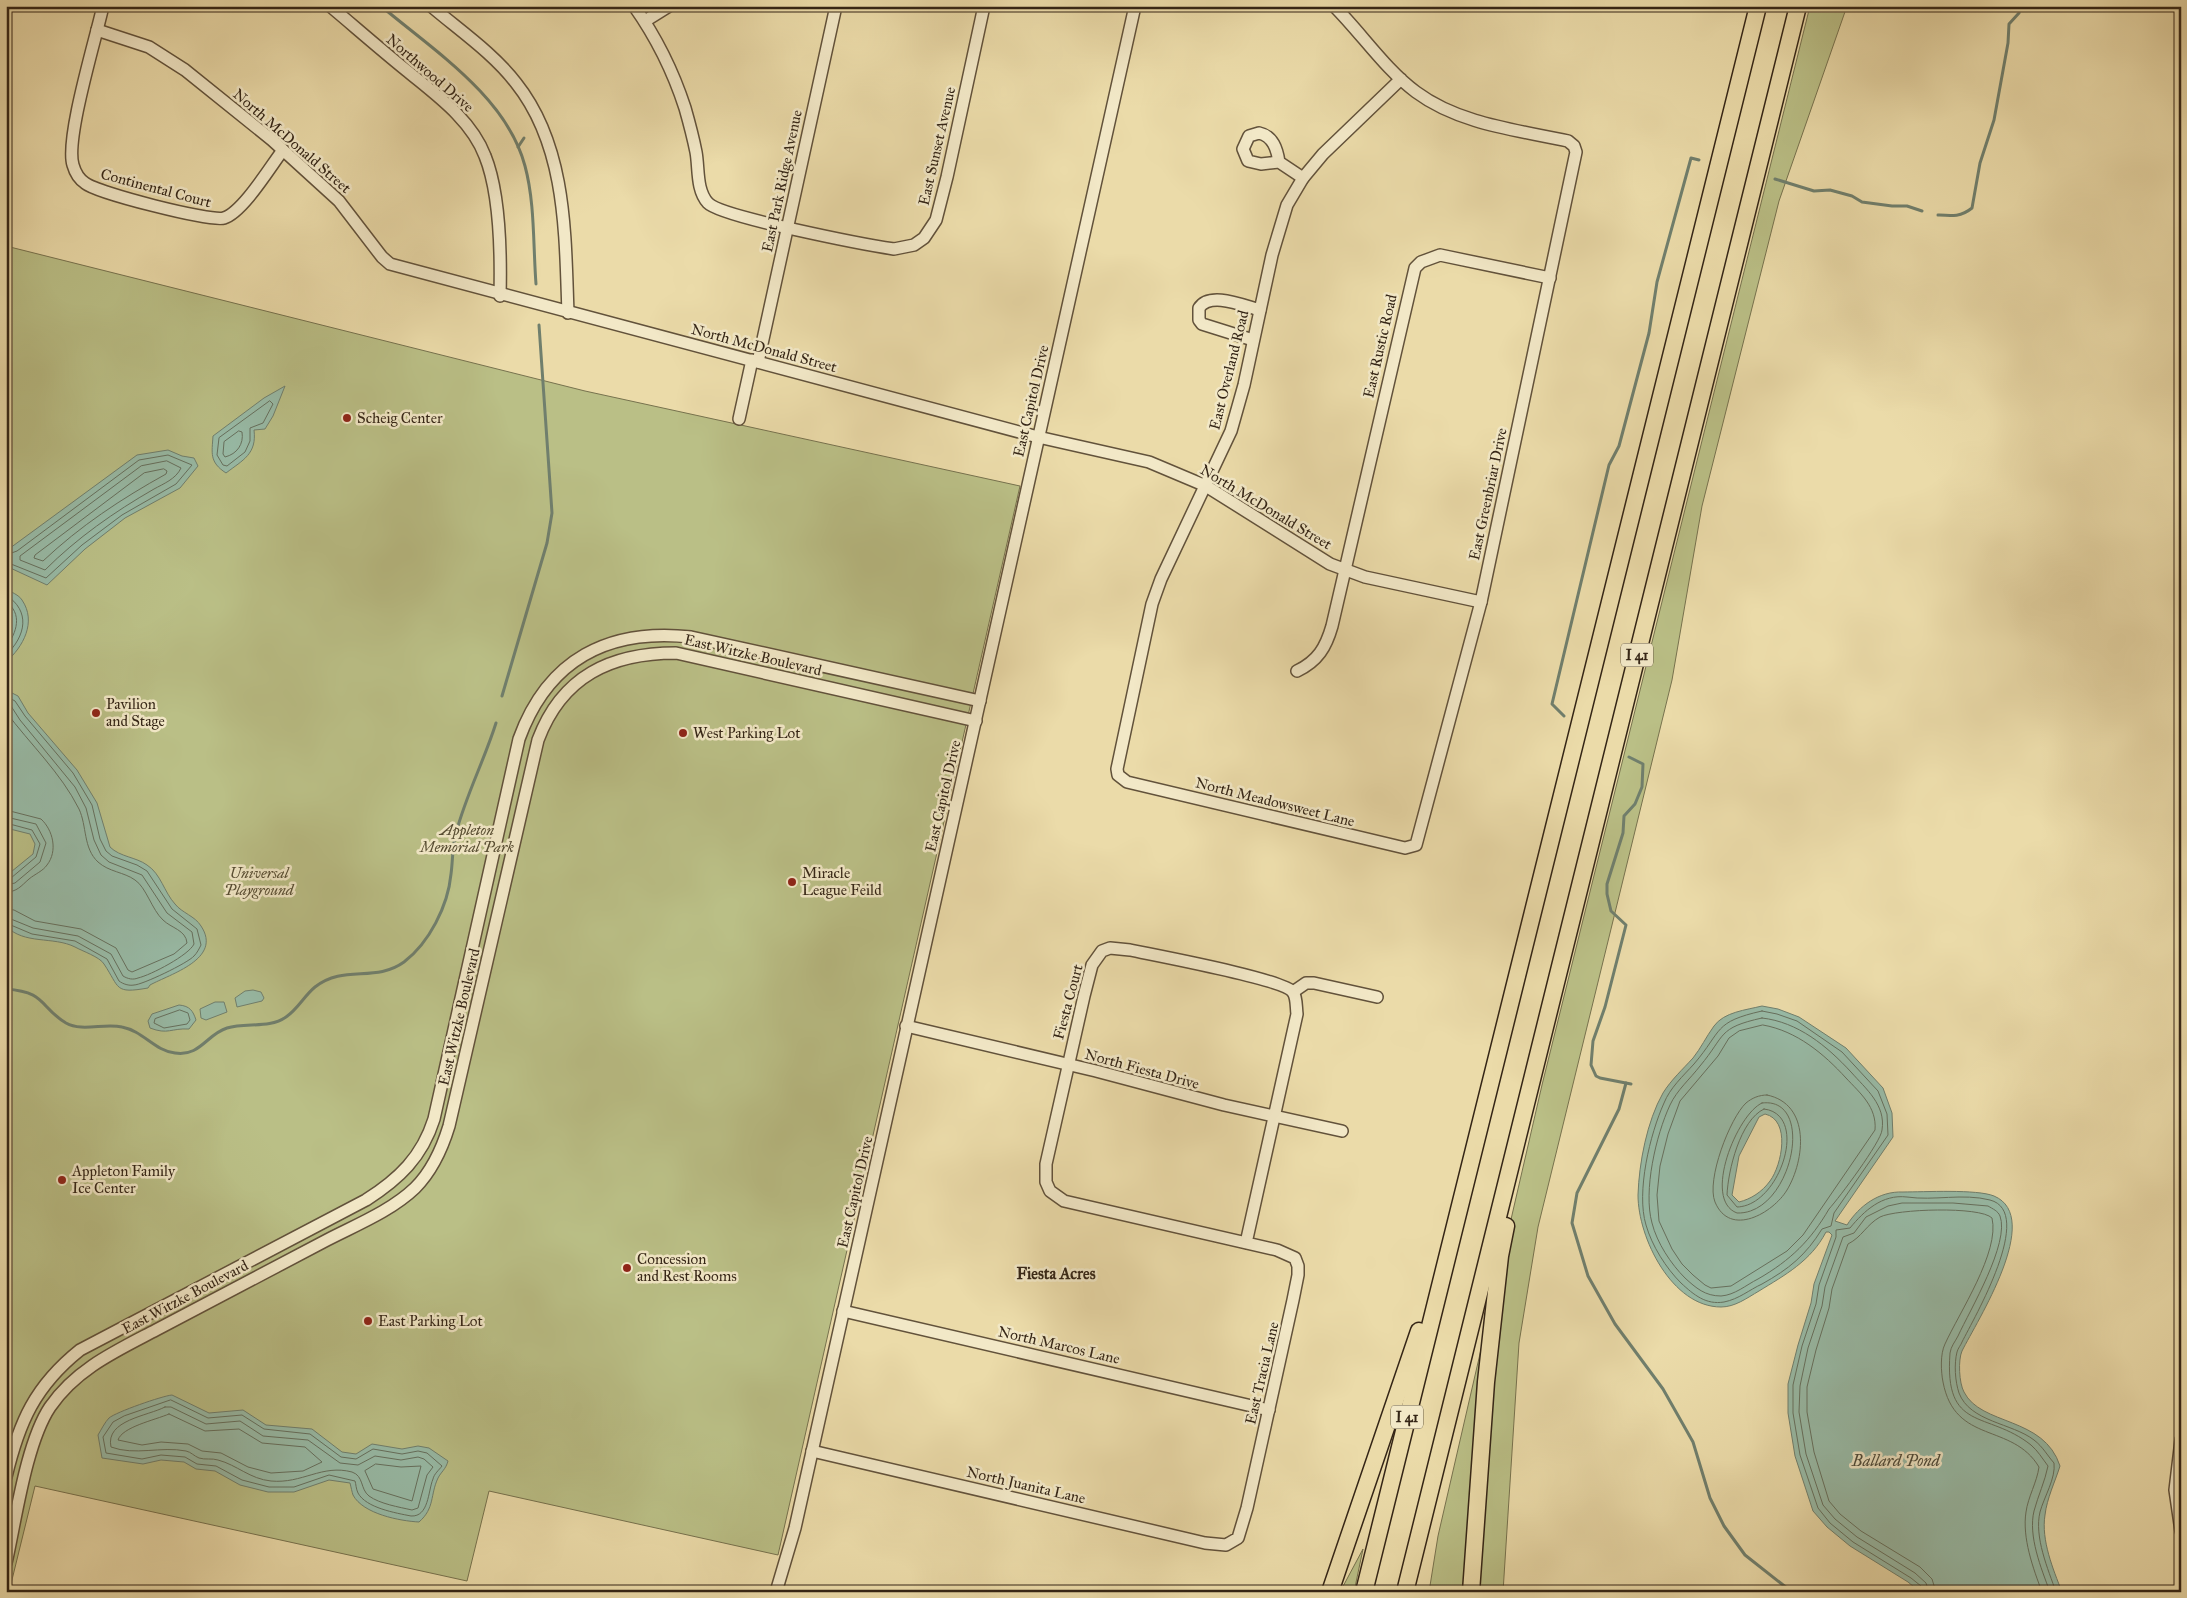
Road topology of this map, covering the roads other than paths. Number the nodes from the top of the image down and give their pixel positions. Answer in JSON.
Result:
{"nodes":[{"id":1,"x":103,"y":6,"type":"edge"},
{"id":2,"x":330,"y":6,"type":"edge"},
{"id":3,"x":431,"y":6,"type":"edge"},
{"id":4,"x":634,"y":6,"type":"edge"},
{"id":5,"x":669,"y":6,"type":"edge"},
{"id":6,"x":836,"y":6,"type":"edge"},
{"id":7,"x":984,"y":6,"type":"edge"},
{"id":8,"x":1136,"y":6,"type":"edge"},
{"id":9,"x":1334,"y":6,"type":"edge"},
{"id":10,"x":1758,"y":6,"type":"edge"},
{"id":11,"x":1798,"y":6,"type":"edge"},
{"id":12,"x":644,"y":21,"type":"junction"},
{"id":13,"x":97,"y":30,"type":"junction"},
{"id":14,"x":1401,"y":79,"type":"junction"},
{"id":15,"x":283,"y":150,"type":"junction"},
{"id":16,"x":1279,"y":162,"type":"dead end"},
{"id":17,"x":1303,"y":178,"type":"junction"},
{"id":18,"x":787,"y":227,"type":"junction"},
{"id":19,"x":1550,"y":278,"type":"junction"},
{"id":20,"x":500,"y":296,"type":"junction"},
{"id":21,"x":1260,"y":310,"type":"junction"},
{"id":22,"x":568,"y":313,"type":"junction"},
{"id":23,"x":1253,"y":340,"type":"junction"},
{"id":24,"x":755,"y":361,"type":"junction"},
{"id":25,"x":739,"y":419,"type":"dead end"},
{"id":26,"x":1038,"y":437,"type":"junction"},
{"id":27,"x":1206,"y":486,"type":"junction"},
{"id":28,"x":1346,"y":570,"type":"junction"},
{"id":29,"x":1480,"y":602,"type":"junction"},
{"id":30,"x":1297,"y":671,"type":"dead end"},
{"id":31,"x":980,"y":701,"type":"junction"},
{"id":32,"x":976,"y":720,"type":"junction"},
{"id":33,"x":1127,"y":782,"type":"joint"},
{"id":34,"x":1416,"y":845,"type":"joint"},
{"id":35,"x":1292,"y":992,"type":"junction"},
{"id":36,"x":1376,"y":997,"type":"dead end"},
{"id":37,"x":906,"y":1026,"type":"junction"},
{"id":38,"x":1067,"y":1065,"type":"junction"},
{"id":39,"x":1274,"y":1116,"type":"junction"},
{"id":40,"x":1520,"y":1129,"type":"junction"},
{"id":41,"x":1342,"y":1130,"type":"dead end"},
{"id":42,"x":1451,"y":1242,"type":"junction"},
{"id":43,"x":1246,"y":1243,"type":"junction"},
{"id":44,"x":843,"y":1311,"type":"junction"},
{"id":45,"x":1268,"y":1410,"type":"junction"},
{"id":46,"x":2181,"y":1440,"type":"edge"},
{"id":47,"x":812,"y":1451,"type":"junction"},
{"id":48,"x":6,"y":1477,"type":"edge"},
{"id":49,"x":2181,"y":1531,"type":"edge"},
{"id":50,"x":1233,"y":1542,"type":"joint"},
{"id":51,"x":6,"y":1563,"type":"edge"},
{"id":52,"x":776,"y":1592,"type":"edge"},
{"id":53,"x":1330,"y":1592,"type":"edge"},
{"id":54,"x":1364,"y":1592,"type":"edge"},
{"id":55,"x":1405,"y":1592,"type":"edge"},
{"id":56,"x":1471,"y":1592,"type":"edge"}],
"edges":[{"from":1,"to":13,"type":"street","name":"Continental Court"},
{"from":2,"to":20,"type":"street","name":"Northwood Drive"},
{"from":3,"to":22,"type":"street"},
{"from":4,"to":12,"type":"street","name":"East Sunset Avenue"},
{"from":5,"to":12,"type":"street"},
{"from":6,"to":18,"type":"street","name":"East Park Ridge Avenue"},
{"from":7,"to":18,"type":"street","name":"East Sunset Avenue"},
{"from":8,"to":26,"type":"street","name":"East Capitol Drive"},
{"from":9,"to":14,"type":"street"},
{"from":10,"to":42,"type":"highway","number":"I 41"},
{"from":11,"to":40,"type":"highway","number":"I 41"},
{"from":12,"to":18,"type":"street","name":"East Sunset Avenue"},
{"from":13,"to":15,"type":"street","name":"North McDonald Street"},
{"from":13,"to":15,"type":"street","name":"Continental Court"},
{"from":14,"to":17,"type":"street","name":"East Overland Road"},
{"from":14,"to":19,"type":"street","name":"East Greenbriar Drive"},
{"from":15,"to":20,"type":"street","name":"North McDonald Street"},
{"from":16,"to":17,"type":"street"},
{"from":17,"to":21,"type":"street","name":"East Overland Road"},
{"from":18,"to":24,"type":"street","name":"East Park Ridge Avenue"},
{"from":19,"to":28,"type":"street","name":"East Rustic Road"},
{"from":19,"to":29,"type":"street","name":"East Greenbriar Drive"},
{"from":20,"to":22,"type":"street","name":"North McDonald Street"},
{"from":21,"to":23,"type":"street","name":"East Overland Road"},
{"from":21,"to":23,"type":"street"},
{"from":22,"to":24,"type":"street","name":"North McDonald Street"},
{"from":23,"to":27,"type":"street","name":"East Overland Road"},
{"from":24,"to":25,"type":"street","name":"East Park Ridge Avenue"},
{"from":24,"to":26,"type":"street","name":"North McDonald Street"},
{"from":26,"to":27,"type":"street","name":"North McDonald Street"},
{"from":26,"to":31,"type":"street","name":"East Capitol Drive"},
{"from":27,"to":28,"type":"street","name":"North McDonald Street"},
{"from":27,"to":33,"type":"street","name":"East Overland Road"},
{"from":28,"to":29,"type":"street","name":"North McDonald Street"},
{"from":28,"to":30,"type":"street","name":"East Rustic Road"},
{"from":29,"to":34,"type":"street","name":"East Greenbriar Drive"},
{"from":31,"to":32,"type":"street","name":"East Capitol Drive"},
{"from":31,"to":48,"type":"street","name":"East Witzke Boulevard"},
{"from":32,"to":37,"type":"street","name":"East Capitol Drive"},
{"from":32,"to":51,"type":"street","name":"East Witzke Boulevard"},
{"from":33,"to":34,"type":"street","name":"North Meadowsweet Lane"},
{"from":35,"to":36,"type":"street"},
{"from":35,"to":38,"type":"street","name":"Fiesta Court"},
{"from":35,"to":39,"type":"street"},
{"from":37,"to":38,"type":"street","name":"North Fiesta Drive"},
{"from":37,"to":44,"type":"street","name":"East Capitol Drive"},
{"from":38,"to":39,"type":"street","name":"North Fiesta Drive"},
{"from":38,"to":43,"type":"street","name":"Fiesta Court"},
{"from":39,"to":41,"type":"street","name":"North Fiesta Drive"},
{"from":39,"to":43,"type":"street"},
{"from":40,"to":55,"type":"highway","number":"I 41"},
{"from":40,"to":56,"type":"highway"},
{"from":42,"to":53,"type":"highway"},
{"from":42,"to":54,"type":"highway","number":"I 41"},
{"from":43,"to":45,"type":"street","name":"East Tracia Lane"},
{"from":44,"to":45,"type":"street","name":"North Marcos Lane"},
{"from":44,"to":47,"type":"street","name":"East Capitol Drive"},
{"from":45,"to":50,"type":"street","name":"East Tracia Lane"},
{"from":46,"to":49,"type":"street"},
{"from":47,"to":50,"type":"street","name":"North Juanita Lane"},
{"from":47,"to":52,"type":"street","name":"East Capitol Drive"}]}
